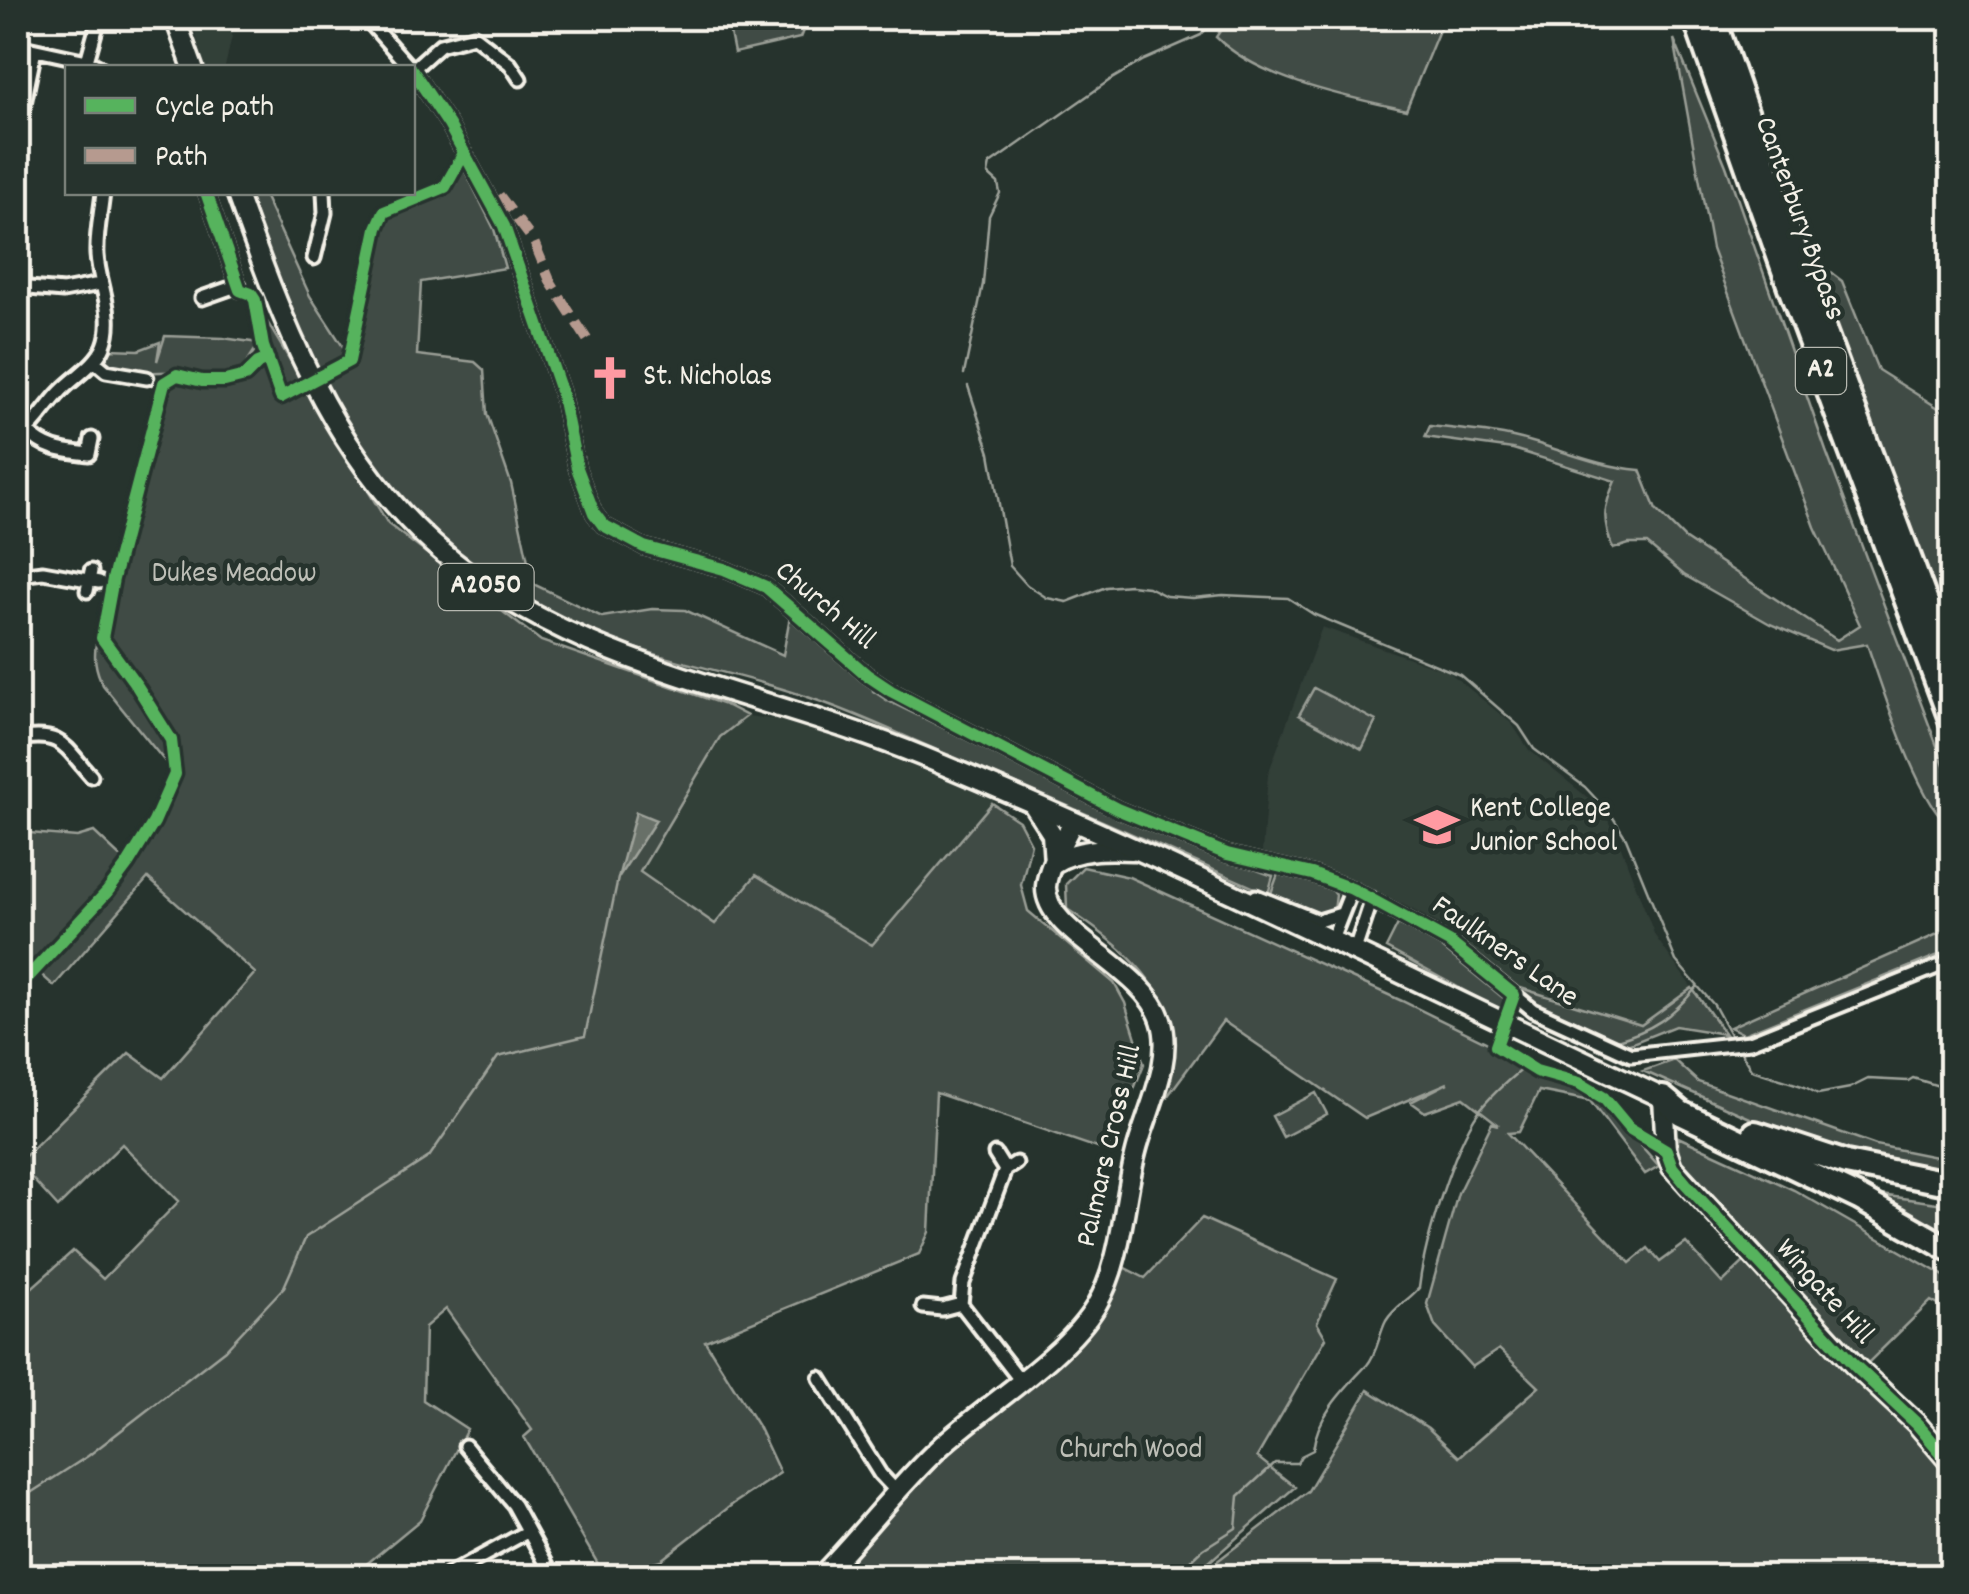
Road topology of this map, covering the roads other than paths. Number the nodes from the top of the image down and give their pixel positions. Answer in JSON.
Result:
{"nodes":[{"id":1,"x":98,"y":18,"type":"edge"},
{"id":2,"x":366,"y":18,"type":"edge"},
{"id":3,"x":1695,"y":18,"type":"edge"},
{"id":4,"x":1713,"y":18,"type":"edge"},
{"id":5,"x":177,"y":20,"type":"edge"},
{"id":6,"x":18,"y":46,"type":"edge"},
{"id":7,"x":35,"y":50,"type":"junction"},
{"id":8,"x":87,"y":61,"type":"junction"},
{"id":9,"x":95,"y":65,"type":"edge"},
{"id":10,"x":191,"y":65,"type":"edge"},
{"id":11,"x":408,"y":65,"type":"edge"},
{"id":12,"x":415,"y":66,"type":"edge"},
{"id":13,"x":415,"y":73,"type":"edge"},
{"id":14,"x":520,"y":79,"type":"dead end"},
{"id":15,"x":18,"y":133,"type":"edge"},
{"id":16,"x":102,"y":195,"type":"edge"},
{"id":17,"x":207,"y":195,"type":"edge"},
{"id":18,"x":237,"y":195,"type":"edge"},
{"id":19,"x":324,"y":195,"type":"edge"},
{"id":20,"x":314,"y":258,"type":"dead end"},
{"id":21,"x":100,"y":284,"type":"junction"},
{"id":22,"x":18,"y":287,"type":"edge"},
{"id":23,"x":202,"y":298,"type":"dead end"},
{"id":24,"x":94,"y":361,"type":"junction"},
{"id":25,"x":147,"y":378,"type":"dead end"},
{"id":26,"x":22,"y":433,"type":"edge"},
{"id":27,"x":92,"y":439,"type":"dead end"},
{"id":28,"x":18,"y":575,"type":"edge"},
{"id":29,"x":92,"y":581,"type":"dead end"},
{"id":30,"x":1952,"y":672,"type":"edge"},
{"id":31,"x":1952,"y":722,"type":"edge"},
{"id":32,"x":18,"y":739,"type":"edge"},
{"id":33,"x":91,"y":776,"type":"dead end"},
{"id":34,"x":1034,"y":806,"type":"junction"},
{"id":35,"x":1072,"y":824,"type":"junction"},
{"id":36,"x":1132,"y":850,"type":"junction"},
{"id":37,"x":1054,"y":863,"type":"junction"},
{"id":38,"x":1214,"y":886,"type":"junction"},
{"id":39,"x":1352,"y":889,"type":"junction"},
{"id":40,"x":1372,"y":899,"type":"junction"},
{"id":41,"x":1341,"y":914,"type":"junction"},
{"id":42,"x":1331,"y":942,"type":"junction"},
{"id":43,"x":1354,"y":953,"type":"junction"},
{"id":44,"x":1952,"y":961,"type":"edge"},
{"id":45,"x":1663,"y":1098,"type":"junction"},
{"id":46,"x":995,"y":1154,"type":"dead end"},
{"id":47,"x":1952,"y":1184,"type":"edge"},
{"id":48,"x":1952,"y":1251,"type":"edge"},
{"id":49,"x":962,"y":1304,"type":"junction"},
{"id":50,"x":923,"y":1307,"type":"dead end"},
{"id":51,"x":820,"y":1378,"type":"dead end"},
{"id":52,"x":1020,"y":1380,"type":"junction"},
{"id":53,"x":465,"y":1446,"type":"dead end"},
{"id":54,"x":1952,"y":1464,"type":"edge"},
{"id":55,"x":898,"y":1493,"type":"junction"},
{"id":56,"x":527,"y":1532,"type":"junction"},
{"id":57,"x":446,"y":1576,"type":"edge"},
{"id":58,"x":553,"y":1576,"type":"edge"},
{"id":59,"x":821,"y":1576,"type":"edge"}],
"edges":[{"from":1,"to":8,"type":"street"},
{"from":2,"to":11,"type":"street","name":"Church Hill"},
{"from":3,"to":31,"type":"highway","name":"Canterbury Bypass","number":"A2"},
{"from":4,"to":30,"type":"highway","name":"Canterbury Bypass","number":"A2"},
{"from":5,"to":10,"type":"main road"},
{"from":6,"to":7,"type":"street"},
{"from":7,"to":8,"type":"street"},
{"from":7,"to":15,"type":"street"},
{"from":8,"to":9,"type":"street"},
{"from":12,"to":14,"type":"street"},
{"from":13,"to":39,"type":"street","name":"Church Hill"},
{"from":16,"to":21,"type":"street"},
{"from":17,"to":23,"type":"street"},
{"from":18,"to":34,"type":"main road","number":"A2050"},
{"from":19,"to":20,"type":"street"},
{"from":21,"to":22,"type":"street"},
{"from":21,"to":24,"type":"street"},
{"from":24,"to":25,"type":"street"},
{"from":24,"to":26,"type":"street"},
{"from":26,"to":27,"type":"street"},
{"from":28,"to":29,"type":"street"},
{"from":32,"to":33,"type":"street"},
{"from":34,"to":35,"type":"main road","number":"A2050"},
{"from":34,"to":37,"type":"main road"},
{"from":35,"to":36,"type":"main road","number":"A2050"},
{"from":35,"to":37,"type":"main road","name":"Palmars Cross Hill"},
{"from":36,"to":37,"type":"main road"},
{"from":36,"to":38,"type":"main road","number":"A2050"},
{"from":37,"to":52,"type":"main road","name":"Palmars Cross Hill"},
{"from":38,"to":41,"type":"street"},
{"from":38,"to":42,"type":"main road","number":"A2050"},
{"from":39,"to":40,"type":"street","name":"Faulkners Lane"},
{"from":39,"to":41,"type":"street"},
{"from":40,"to":43,"type":"street"},
{"from":40,"to":44,"type":"street","name":"Faulkners Lane"},
{"from":41,"to":42,"type":"street"},
{"from":42,"to":43,"type":"main road","number":"A2050"},
{"from":43,"to":45,"type":"main road","number":"A2050"},
{"from":45,"to":47,"type":"highway"},
{"from":45,"to":48,"type":"highway"},
{"from":45,"to":54,"type":"main road","name":"Wingate Hill"},
{"from":46,"to":49,"type":"street"},
{"from":49,"to":50,"type":"street"},
{"from":49,"to":52,"type":"street"},
{"from":51,"to":55,"type":"street"},
{"from":52,"to":55,"type":"main road"},
{"from":53,"to":56,"type":"street"},
{"from":55,"to":59,"type":"main road"},
{"from":56,"to":57,"type":"street"},
{"from":56,"to":58,"type":"street"}]}
